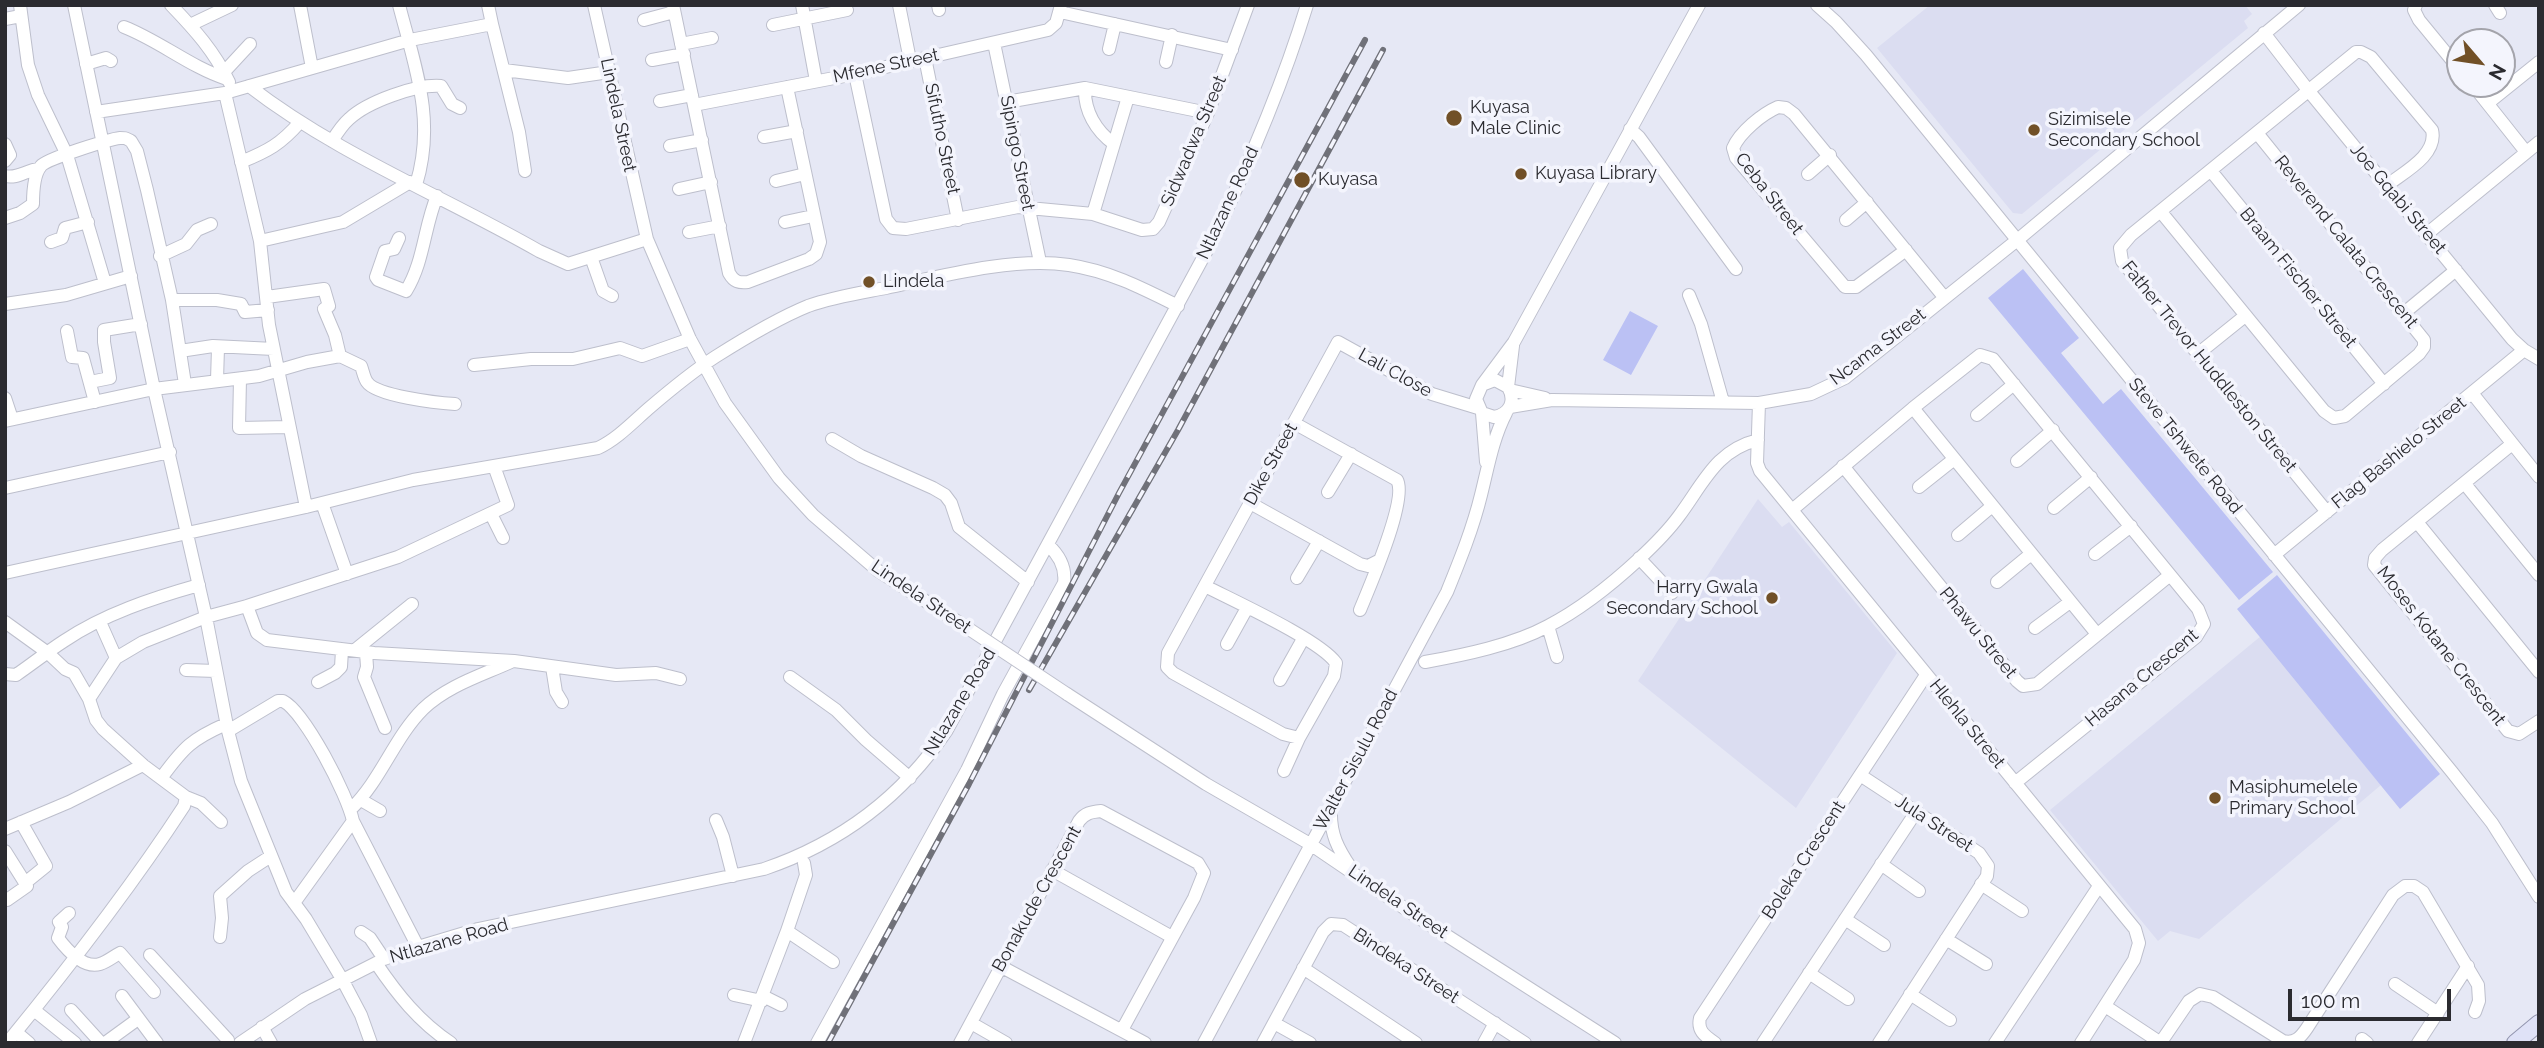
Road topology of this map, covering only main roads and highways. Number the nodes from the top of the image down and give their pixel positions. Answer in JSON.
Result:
{"nodes":[{"id":1,"x":2539,"y":1023,"type":"edge"},
{"id":2,"x":2515,"y":1043,"type":"edge"}],
"edges":[{"from":1,"to":2,"type":"main road"}]}
